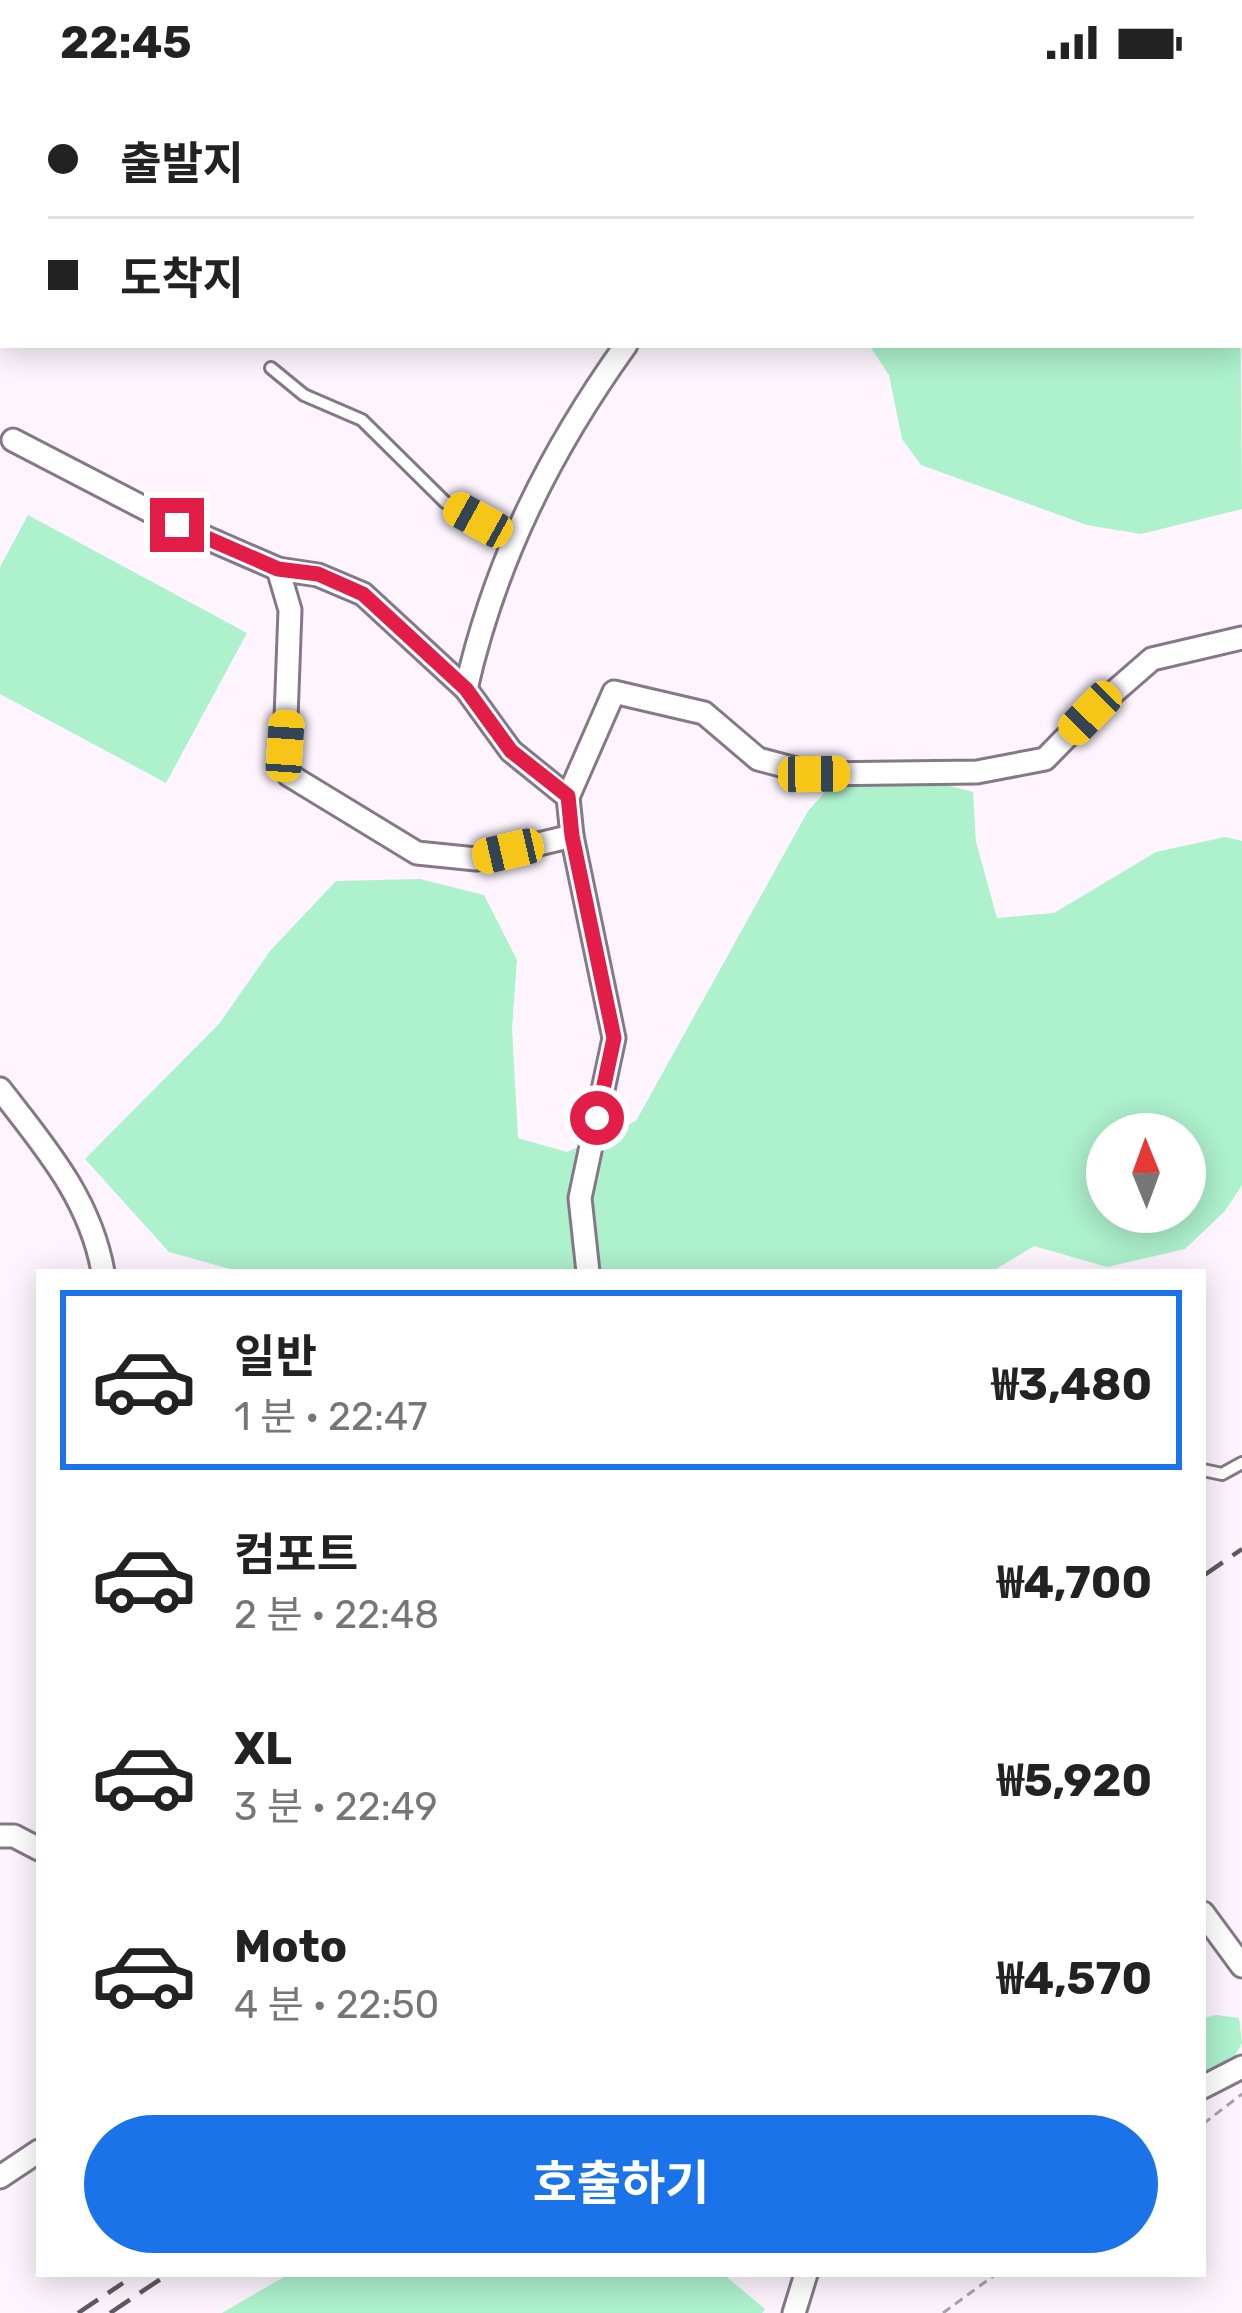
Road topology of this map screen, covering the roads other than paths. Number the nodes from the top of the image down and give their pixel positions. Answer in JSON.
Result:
{"nodes":[{"id":1,"x":624,"y":348,"type":"edge"},
{"id":2,"x":271,"y":368,"type":"dead end"},
{"id":3,"x":13,"y":440,"type":"dead end"},
{"id":4,"x":512,"y":539,"type":"junction"},
{"id":5,"x":278,"y":569,"type":"junction"},
{"id":6,"x":1242,"y":638,"type":"edge"},
{"id":7,"x":466,"y":689,"type":"junction"},
{"id":8,"x":568,"y":796,"type":"junction"},
{"id":9,"x":572,"y":836,"type":"junction"},
{"id":10,"x":0,"y":1089,"type":"edge"},
{"id":11,"x":103,"y":1269,"type":"edge"},
{"id":12,"x":588,"y":1269,"type":"edge"},
{"id":13,"x":1242,"y":1463,"type":"edge"},
{"id":14,"x":1206,"y":1471,"type":"edge"},
{"id":15,"x":0,"y":1836,"type":"edge"},
{"id":16,"x":36,"y":1848,"type":"edge"},
{"id":17,"x":1206,"y":1917,"type":"edge"},
{"id":18,"x":1242,"y":1966,"type":"edge"},
{"id":19,"x":1242,"y":2067,"type":"edge"},
{"id":20,"x":1206,"y":2085,"type":"edge"},
{"id":21,"x":36,"y":2153,"type":"edge"},
{"id":22,"x":0,"y":2177,"type":"edge"},
{"id":23,"x":805,"y":2277,"type":"edge"},
{"id":24,"x":794,"y":2313,"type":"edge"}],
"edges":[{"from":1,"to":4,"type":"street"},
{"from":2,"to":4,"type":"lane"},
{"from":3,"to":5,"type":"street"},
{"from":4,"to":7,"type":"street"},
{"from":5,"to":7,"type":"street"},
{"from":5,"to":9,"type":"street"},
{"from":6,"to":8,"type":"street"},
{"from":7,"to":8,"type":"street"},
{"from":8,"to":9,"type":"street"},
{"from":9,"to":12,"type":"street"},
{"from":10,"to":11,"type":"street"},
{"from":13,"to":14,"type":"lane"},
{"from":15,"to":16,"type":"street"},
{"from":17,"to":18,"type":"street"},
{"from":19,"to":20,"type":"street"},
{"from":21,"to":22,"type":"street"},
{"from":23,"to":24,"type":"street"}]}
